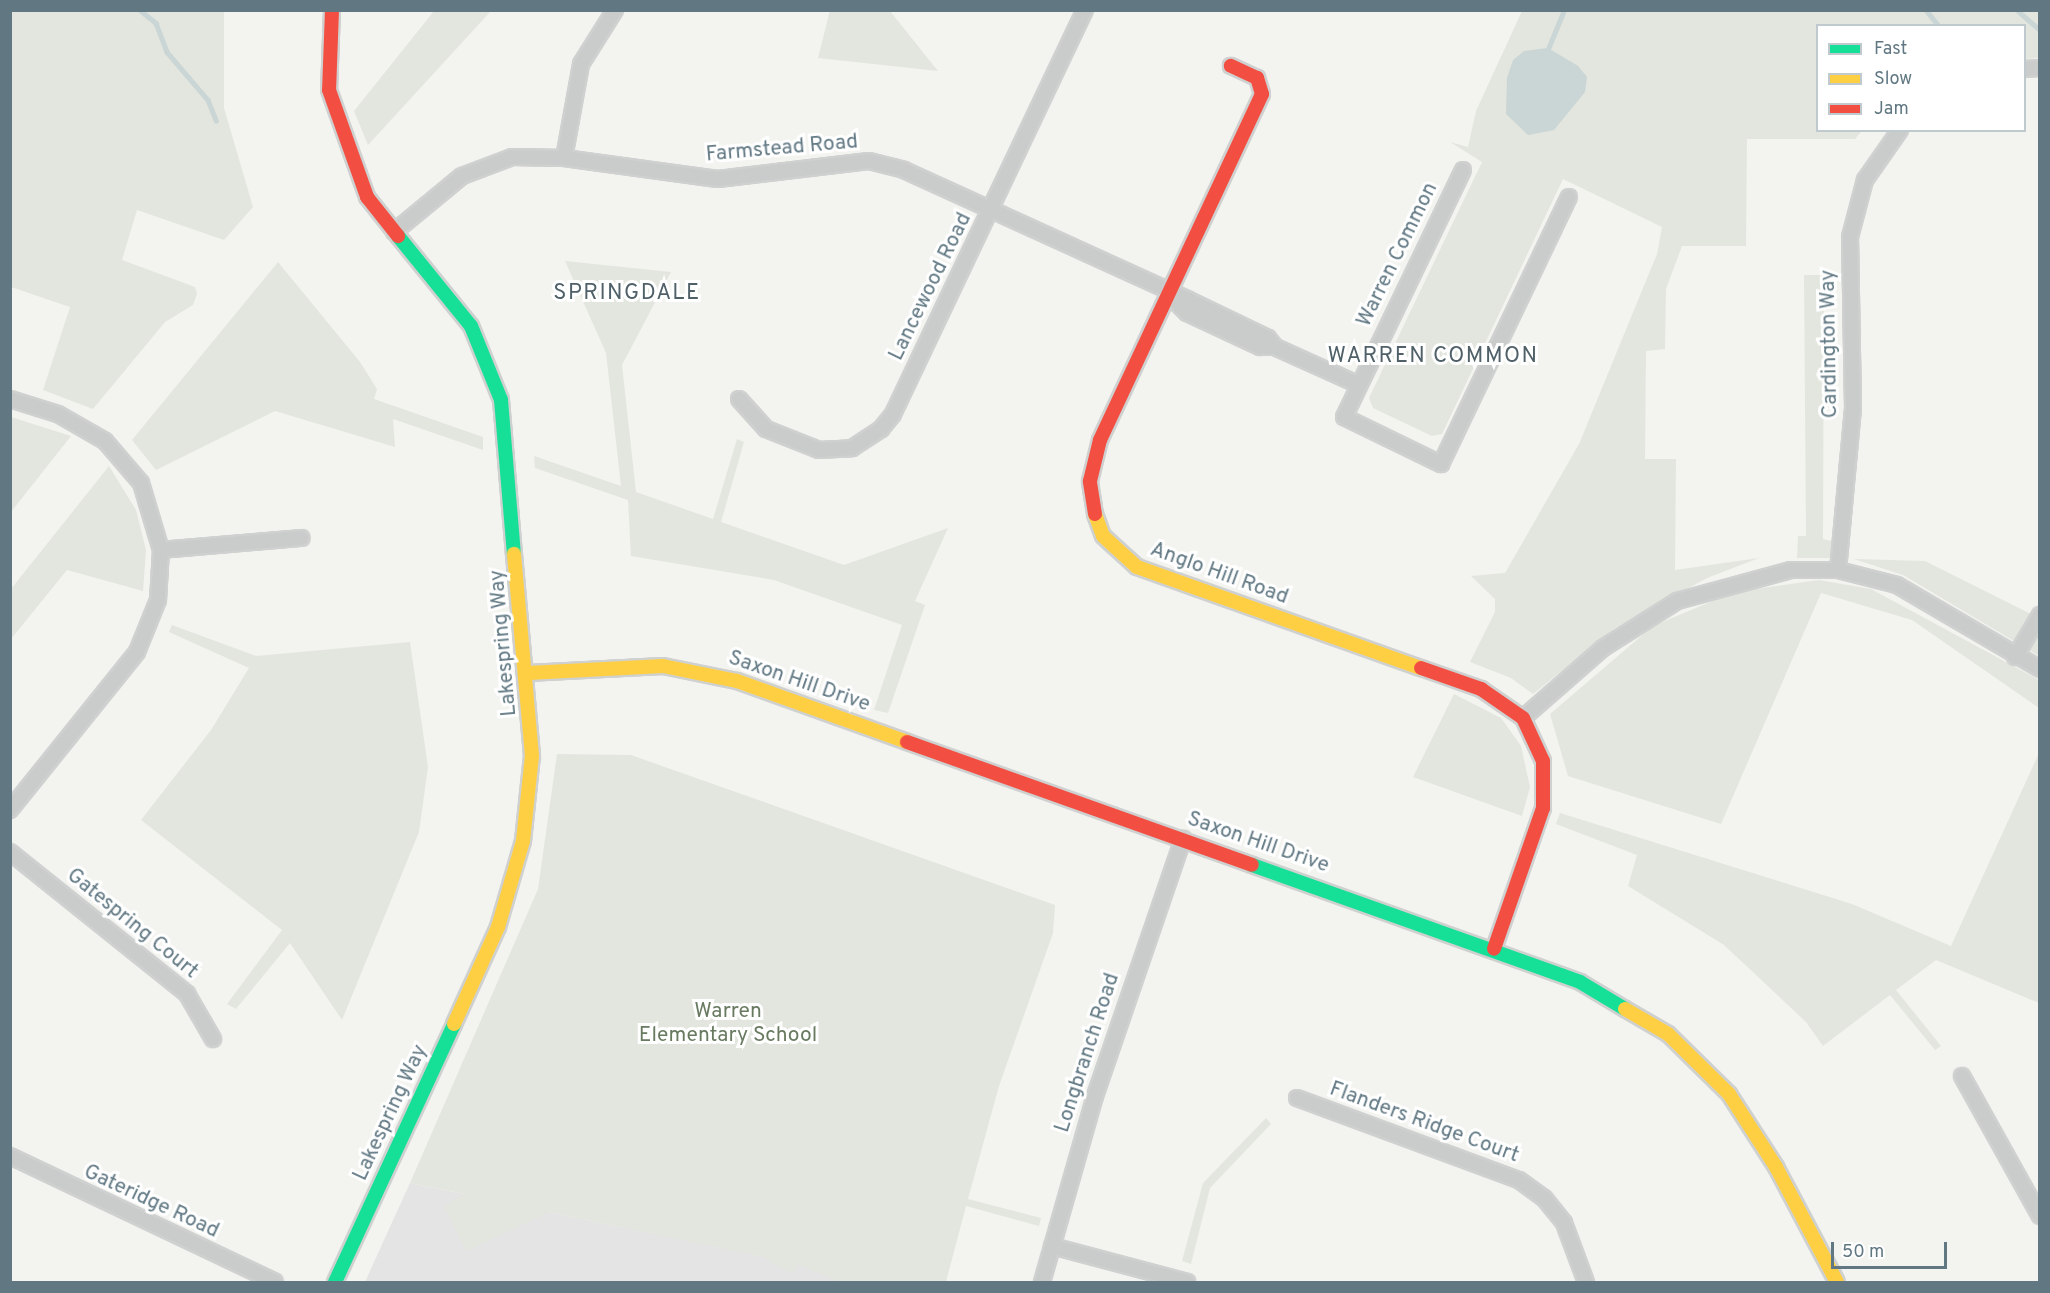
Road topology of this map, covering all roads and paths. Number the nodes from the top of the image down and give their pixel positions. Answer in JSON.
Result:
{"nodes":[{"id":1,"x":332,"y":10,"type":"edge"},
{"id":2,"x":615,"y":10,"type":"edge"},
{"id":3,"x":1081,"y":12,"type":"edge"},
{"id":4,"x":1231,"y":66,"type":"dead end"},
{"id":5,"x":1899,"y":132,"type":"edge"},
{"id":6,"x":564,"y":158,"type":"junction"},
{"id":7,"x":1463,"y":170,"type":"dead end"},
{"id":8,"x":1569,"y":197,"type":"dead end"},
{"id":9,"x":991,"y":210,"type":"junction"},
{"id":10,"x":394,"y":232,"type":"junction"},
{"id":11,"x":1170,"y":296,"type":"junction"},
{"id":12,"x":1359,"y":385,"type":"junction"},
{"id":13,"x":10,"y":399,"type":"edge"},
{"id":14,"x":739,"y":399,"type":"dead end"},
{"id":15,"x":301,"y":538,"type":"dead end"},
{"id":16,"x":161,"y":550,"type":"junction"},
{"id":17,"x":1839,"y":570,"type":"junction"},
{"id":18,"x":2040,"y":615,"type":"edge"},
{"id":19,"x":2015,"y":657,"type":"junction"},
{"id":20,"x":2040,"y":669,"type":"edge"},
{"id":21,"x":528,"y":673,"type":"junction"},
{"id":22,"x":1523,"y":718,"type":"junction"},
{"id":23,"x":10,"y":810,"type":"edge"},
{"id":24,"x":1183,"y":839,"type":"junction"},
{"id":25,"x":10,"y":852,"type":"edge"},
{"id":26,"x":1494,"y":949,"type":"junction"},
{"id":27,"x":213,"y":1040,"type":"dead end"},
{"id":28,"x":1962,"y":1076,"type":"dead end"},
{"id":29,"x":1297,"y":1098,"type":"dead end"},
{"id":30,"x":10,"y":1156,"type":"edge"},
{"id":31,"x":2040,"y":1216,"type":"edge"},
{"id":32,"x":1052,"y":1246,"type":"junction"},
{"id":33,"x":1832,"y":1281,"type":"edge"},
{"id":34,"x":275,"y":1282,"type":"edge"},
{"id":35,"x":335,"y":1282,"type":"edge"},
{"id":36,"x":1042,"y":1282,"type":"edge"},
{"id":37,"x":1187,"y":1282,"type":"edge"},
{"id":38,"x":1586,"y":1282,"type":"edge"}],
"edges":[{"from":1,"to":10,"type":"street","name":"Lakespring Way"},
{"from":2,"to":6,"type":"street"},
{"from":3,"to":9,"type":"street","name":"Lancewood Road"},
{"from":4,"to":11,"type":"street","name":"Anglo Hill Road"},
{"from":5,"to":17,"type":"street","name":"Cardington Way"},
{"from":6,"to":9,"type":"street","name":"Farmstead Road"},
{"from":6,"to":10,"type":"street","name":"Farmstead Road"},
{"from":7,"to":12,"type":"street","name":"Warren Common"},
{"from":8,"to":12,"type":"street","name":"Warren Common"},
{"from":9,"to":11,"type":"street","name":"Farmstead Road"},
{"from":9,"to":14,"type":"street","name":"Lancewood Road"},
{"from":10,"to":21,"type":"street","name":"Lakespring Way"},
{"from":11,"to":12,"type":"street","name":"Farmstead Road"},
{"from":11,"to":22,"type":"street","name":"Anglo Hill Road"},
{"from":13,"to":16,"type":"street"},
{"from":15,"to":16,"type":"street"},
{"from":16,"to":23,"type":"street"},
{"from":17,"to":19,"type":"street"},
{"from":17,"to":22,"type":"street"},
{"from":18,"to":19,"type":"street"},
{"from":19,"to":20,"type":"street"},
{"from":21,"to":24,"type":"street","name":"Saxon Hill Drive"},
{"from":21,"to":35,"type":"street","name":"Lakespring Way"},
{"from":22,"to":26,"type":"street"},
{"from":24,"to":26,"type":"street","name":"Saxon Hill Drive"},
{"from":24,"to":32,"type":"street","name":"Longbranch Road"},
{"from":25,"to":27,"type":"street","name":"Gatespring Court"},
{"from":26,"to":33,"type":"street","name":"Saxon Hill Drive"},
{"from":28,"to":31,"type":"street"},
{"from":29,"to":38,"type":"street","name":"Flanders Ridge Court"},
{"from":30,"to":34,"type":"street","name":"Gateridge Road"},
{"from":32,"to":36,"type":"street","name":"Longbranch Road"},
{"from":32,"to":37,"type":"street"}]}
